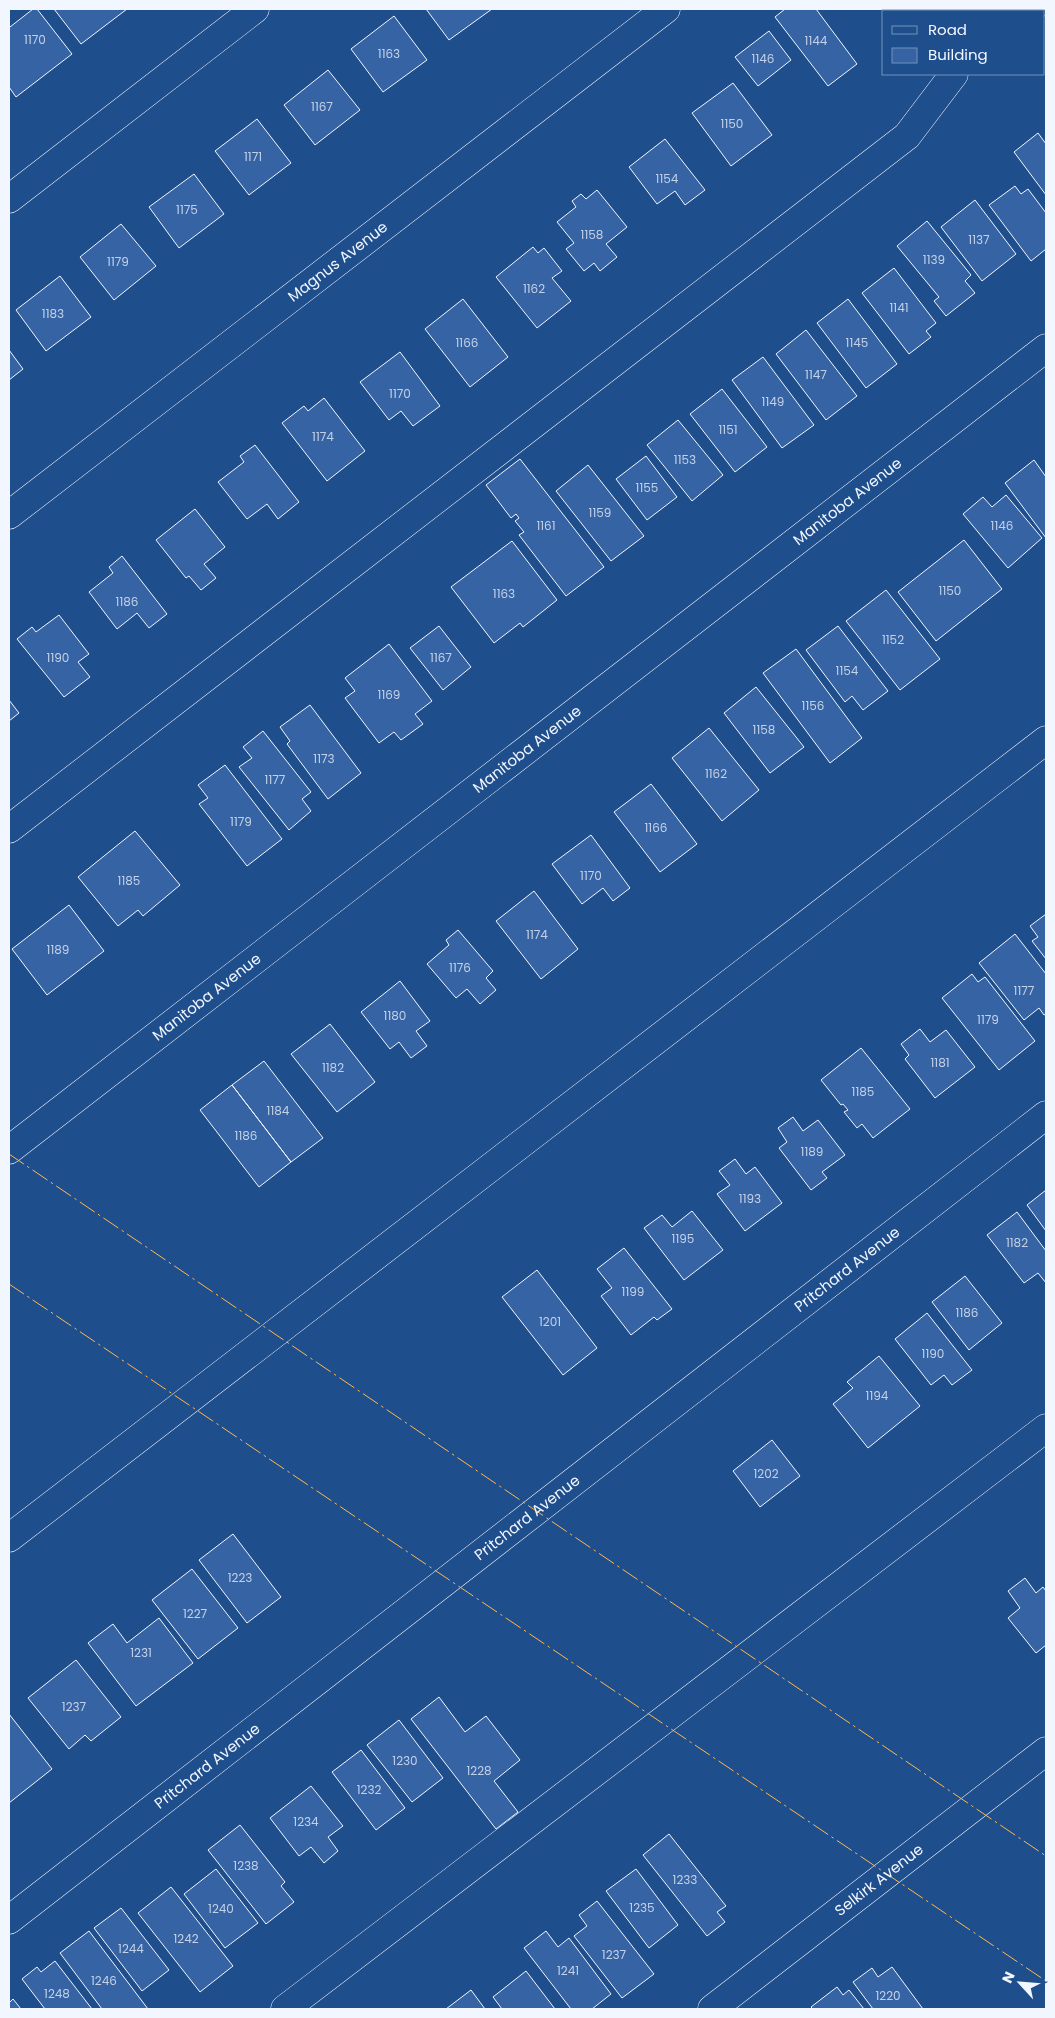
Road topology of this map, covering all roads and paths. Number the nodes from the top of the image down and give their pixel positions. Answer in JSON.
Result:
{"nodes":[{"id":1,"x":255,"y":9,"type":"edge"},
{"id":2,"x":666,"y":9,"type":"edge"},
{"id":3,"x":953,"y":75,"type":"edge"},
{"id":4,"x":9,"y":199,"type":"edge"},
{"id":5,"x":1046,"y":348,"type":"edge"},
{"id":6,"x":9,"y":515,"type":"edge"},
{"id":7,"x":1046,"y":740,"type":"edge"},
{"id":8,"x":9,"y":830,"type":"edge"},
{"id":9,"x":1046,"y":1115,"type":"edge"},
{"id":10,"x":9,"y":1150,"type":"edge"},
{"id":11,"x":1046,"y":1428,"type":"edge"},
{"id":12,"x":9,"y":1538,"type":"edge"},
{"id":13,"x":1046,"y":1751,"type":"edge"},
{"id":14,"x":9,"y":1920,"type":"edge"},
{"id":15,"x":285,"y":2009,"type":"edge"},
{"id":16,"x":712,"y":2009,"type":"edge"}],
"edges":[{"from":1,"to":4,"type":"street"},
{"from":2,"to":6,"type":"street","name":"Magnus Avenue"},
{"from":3,"to":8,"type":"street"},
{"from":5,"to":10,"type":"street","name":"Manitoba Avenue"},
{"from":7,"to":12,"type":"street"},
{"from":9,"to":14,"type":"street","name":"Pritchard Avenue"},
{"from":11,"to":15,"type":"street"},
{"from":13,"to":16,"type":"street","name":"Selkirk Avenue"}]}
